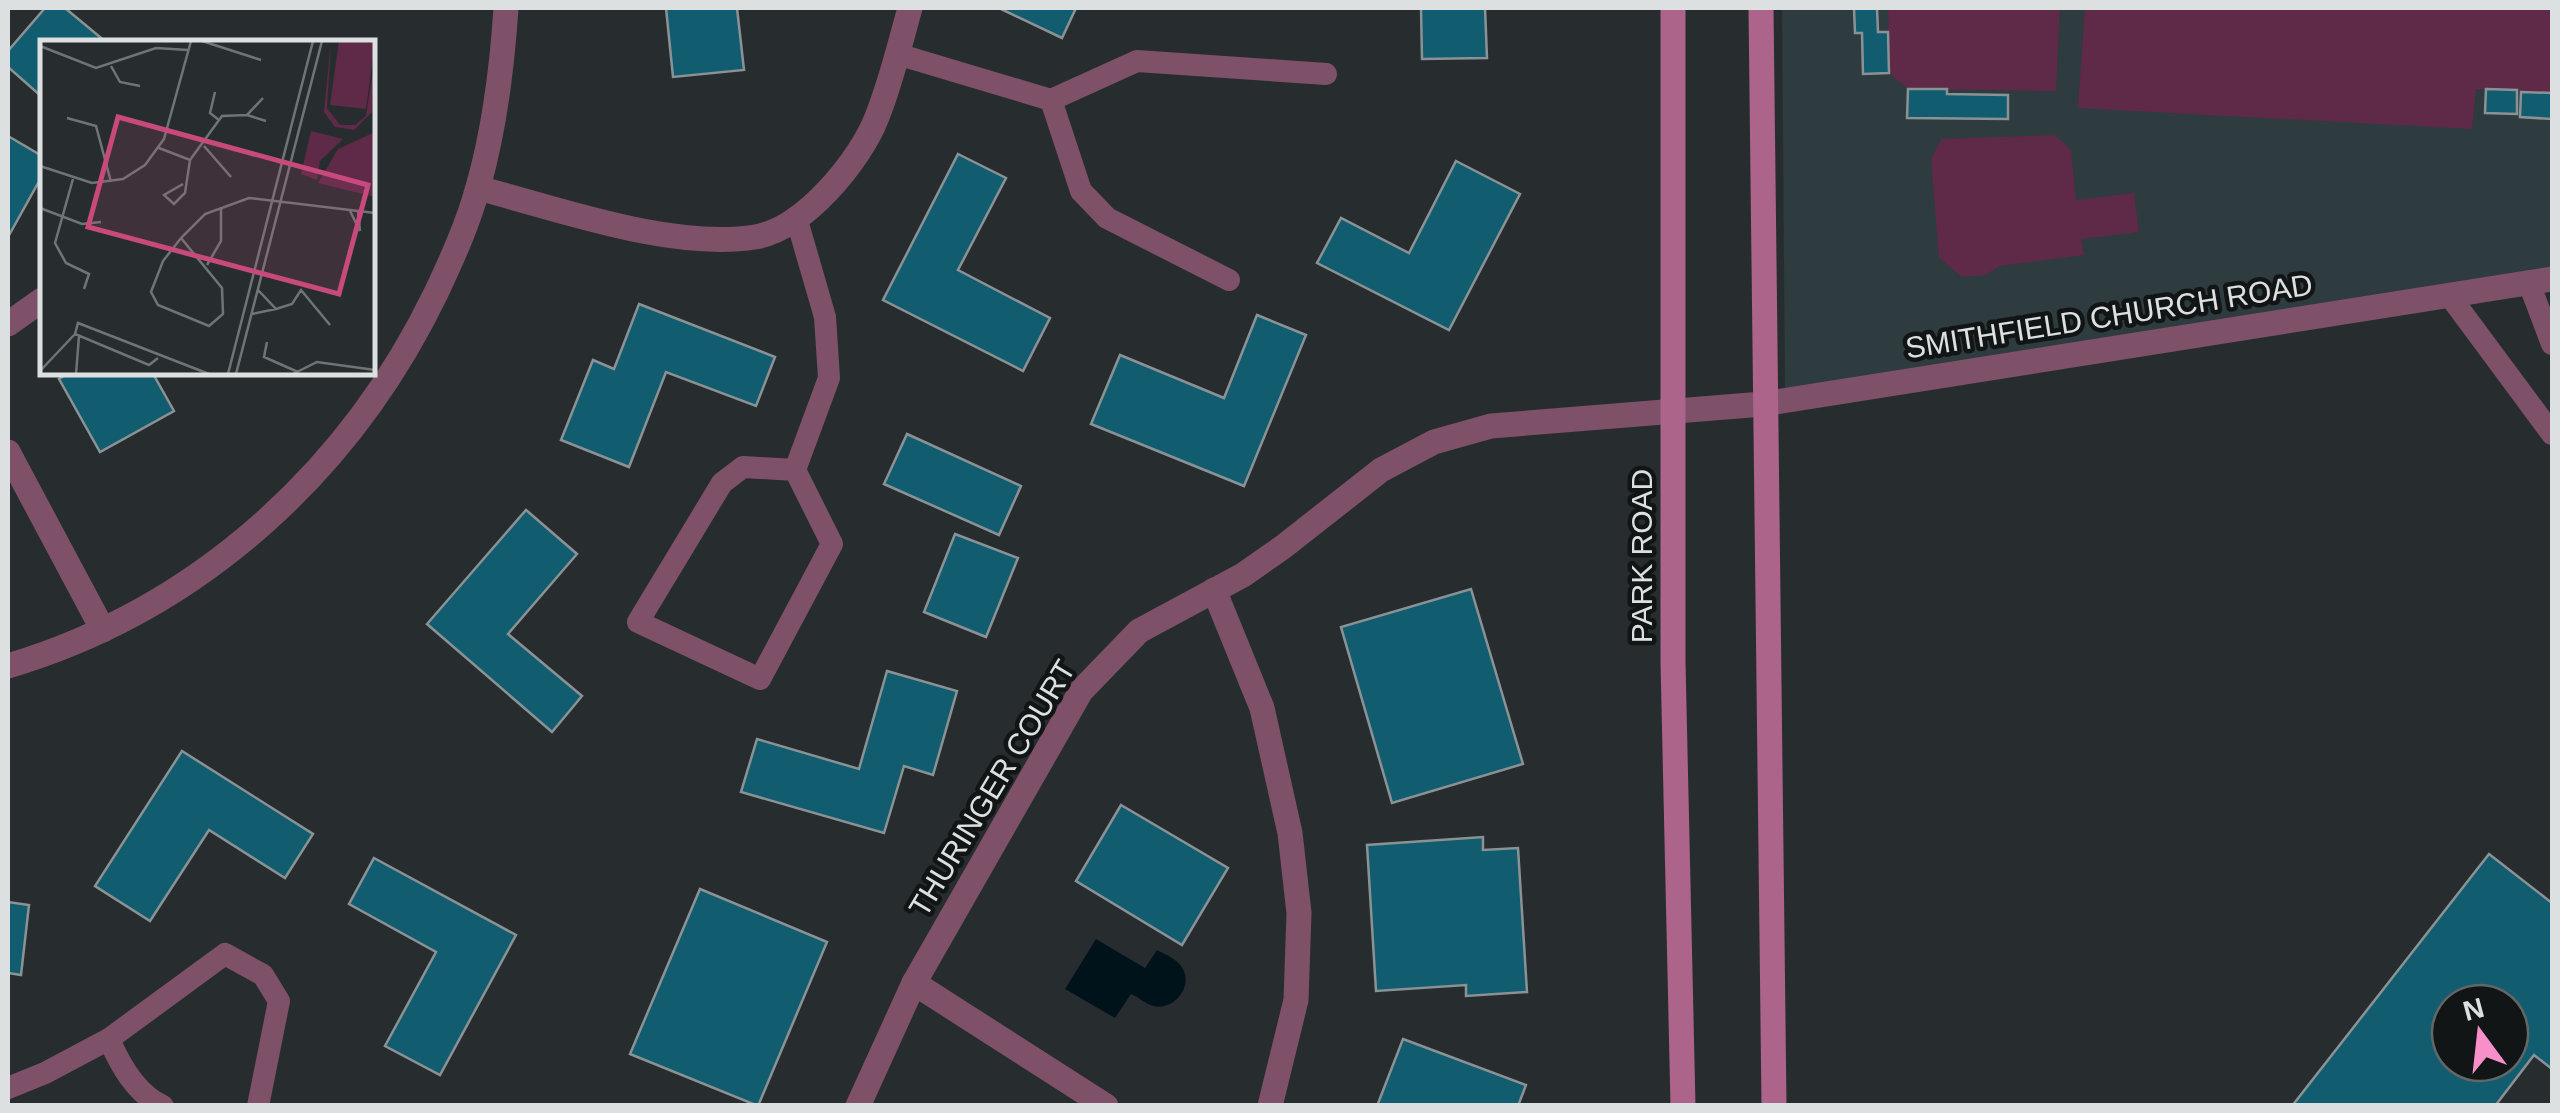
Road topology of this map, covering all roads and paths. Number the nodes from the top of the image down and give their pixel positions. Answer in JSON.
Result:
{"nodes":[{"id":1,"x":506,"y":8,"type":"edge"},
{"id":2,"x":910,"y":8,"type":"edge"},
{"id":3,"x":1673,"y":8,"type":"edge"},
{"id":4,"x":1761,"y":8,"type":"edge"},
{"id":5,"x":897,"y":54,"type":"junction"},
{"id":6,"x":1326,"y":74,"type":"dead end"},
{"id":7,"x":1051,"y":100,"type":"junction"},
{"id":8,"x":478,"y":188,"type":"junction"},
{"id":9,"x":796,"y":218,"type":"junction"},
{"id":10,"x":1229,"y":280,"type":"dead end"},
{"id":11,"x":2541,"y":281,"type":"edge"},
{"id":12,"x":2450,"y":295,"type":"junction"},
{"id":13,"x":40,"y":301,"type":"edge"},
{"id":14,"x":8,"y":324,"type":"edge"},
{"id":15,"x":2552,"y":344,"type":"edge"},
{"id":16,"x":1764,"y":404,"type":"junction"},
{"id":17,"x":1674,"y":413,"type":"junction"},
{"id":18,"x":2552,"y":434,"type":"edge"},
{"id":19,"x":8,"y":452,"type":"edge"},
{"id":20,"x":794,"y":470,"type":"junction"},
{"id":21,"x":1214,"y":590,"type":"junction"},
{"id":22,"x":104,"y":630,"type":"junction"},
{"id":23,"x":8,"y":666,"type":"edge"},
{"id":24,"x":914,"y":983,"type":"junction"},
{"id":25,"x":108,"y":1040,"type":"junction"},
{"id":26,"x":8,"y":1088,"type":"edge"},
{"id":27,"x":163,"y":1106,"type":"edge"},
{"id":28,"x":258,"y":1106,"type":"edge"},
{"id":29,"x":858,"y":1106,"type":"edge"},
{"id":30,"x":1106,"y":1106,"type":"edge"},
{"id":31,"x":1270,"y":1106,"type":"edge"},
{"id":32,"x":1684,"y":1106,"type":"edge"},
{"id":33,"x":1774,"y":1106,"type":"edge"}],
"edges":[{"from":1,"to":8,"type":"street"},
{"from":2,"to":5,"type":"street"},
{"from":3,"to":17,"type":"main road","name":"PARK ROAD"},
{"from":4,"to":16,"type":"main road"},
{"from":5,"to":7,"type":"lane"},
{"from":5,"to":9,"type":"street"},
{"from":6,"to":7,"type":"lane"},
{"from":7,"to":10,"type":"lane"},
{"from":8,"to":9,"type":"street"},
{"from":8,"to":22,"type":"street"},
{"from":9,"to":20,"type":"lane"},
{"from":11,"to":12,"type":"street","name":"SMITHFIELD CHURCH ROAD"},
{"from":11,"to":15,"type":"lane"},
{"from":12,"to":16,"type":"street","name":"SMITHFIELD CHURCH ROAD"},
{"from":12,"to":18,"type":"lane"},
{"from":13,"to":14,"type":"street"},
{"from":16,"to":17,"type":"street","name":"SMITHFIELD CHURCH ROAD"},
{"from":16,"to":33,"type":"main road"},
{"from":17,"to":21,"type":"street","name":"THURINGER COURT"},
{"from":17,"to":32,"type":"main road","name":"PARK ROAD"},
{"from":19,"to":22,"type":"street"},
{"from":20,"to":20,"type":"lane"},
{"from":21,"to":24,"type":"street","name":"THURINGER COURT"},
{"from":21,"to":31,"type":"street"},
{"from":22,"to":23,"type":"street"},
{"from":24,"to":29,"type":"street","name":"THURINGER COURT"},
{"from":24,"to":30,"type":"street"},
{"from":25,"to":26,"type":"lane"},
{"from":25,"to":27,"type":"lane"},
{"from":25,"to":28,"type":"lane"}]}
